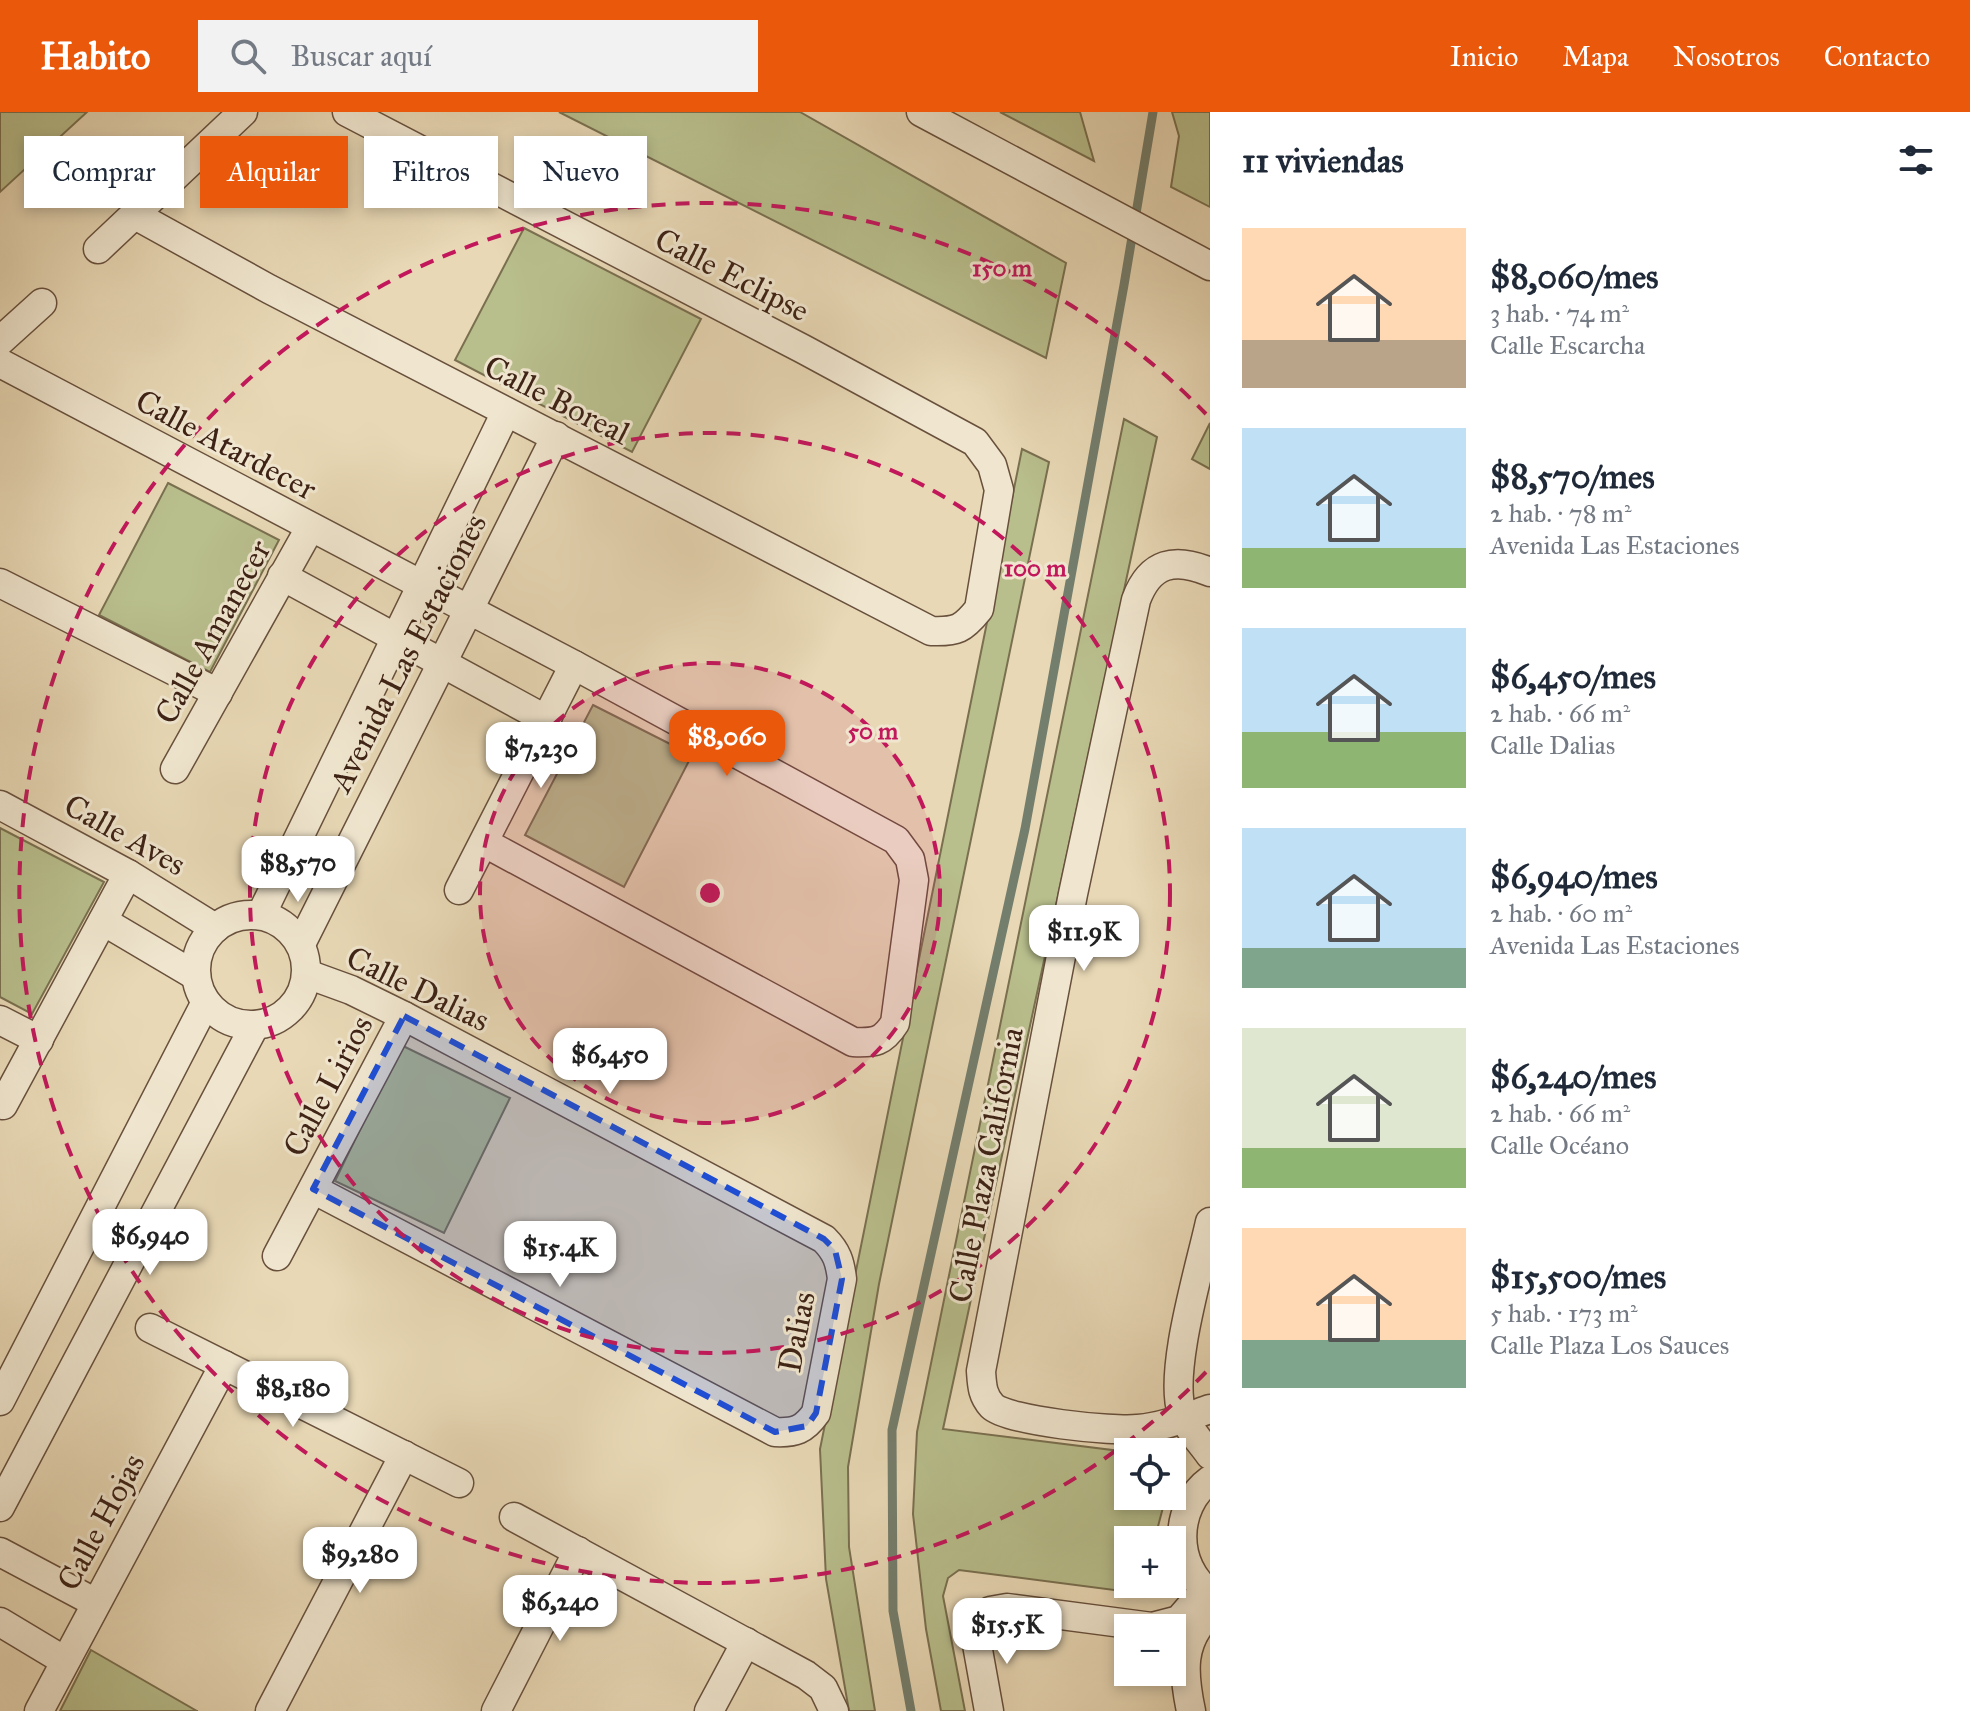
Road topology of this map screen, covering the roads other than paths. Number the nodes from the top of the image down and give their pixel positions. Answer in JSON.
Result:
{"nodes":[{"id":1,"x":243,"y":112,"type":"edge"},
{"id":2,"x":347,"y":112,"type":"edge"},
{"id":3,"x":921,"y":112,"type":"edge"},
{"id":4,"x":135,"y":215,"type":"junction"},
{"id":5,"x":98,"y":249,"type":"dead end"},
{"id":6,"x":1210,"y":266,"type":"edge"},
{"id":7,"x":42,"y":303,"type":"dead end"},
{"id":8,"x":0,"y":341,"type":"edge"},
{"id":9,"x":0,"y":363,"type":"edge"},
{"id":10,"x":506,"y":412,"type":"junction"},
{"id":11,"x":556,"y":436,"type":"junction"},
{"id":12,"x":310,"y":528,"type":"junction"},
{"id":13,"x":1210,"y":572,"type":"edge"},
{"id":14,"x":282,"y":576,"type":"junction"},
{"id":15,"x":0,"y":583,"type":"edge"},
{"id":16,"x":421,"y":586,"type":"junction"},
{"id":17,"x":468,"y":610,"type":"junction"},
{"id":18,"x":952,"y":632,"type":"joint"},
{"id":19,"x":396,"y":638,"type":"junction"},
{"id":20,"x":442,"y":663,"type":"junction"},
{"id":21,"x":574,"y":665,"type":"junction"},
{"id":22,"x":218,"y":693,"type":"junction"},
{"id":23,"x":547,"y":720,"type":"junction"},
{"id":24,"x":175,"y":769,"type":"dead end"},
{"id":25,"x":0,"y":805,"type":"edge"},
{"id":26,"x":485,"y":843,"type":"junction"},
{"id":27,"x":128,"y":874,"type":"junction"},
{"id":28,"x":459,"y":890,"type":"dead end"},
{"id":29,"x":261,"y":915,"type":"junction"},
{"id":30,"x":103,"y":921,"type":"junction"},
{"id":31,"x":215,"y":928,"type":"junction"},
{"id":32,"x":301,"y":944,"type":"junction"},
{"id":33,"x":307,"y":974,"type":"junction"},
{"id":34,"x":201,"y":989,"type":"junction"},
{"id":35,"x":404,"y":1016,"type":"junction"},
{"id":36,"x":0,"y":1020,"type":"edge"},
{"id":37,"x":255,"y":1025,"type":"junction"},
{"id":38,"x":39,"y":1040,"type":"junction"},
{"id":39,"x":3,"y":1105,"type":"dead end"},
{"id":40,"x":313,"y":1189,"type":"junction"},
{"id":41,"x":1210,"y":1222,"type":"edge"},
{"id":42,"x":835,"y":1250,"type":"joint"},
{"id":43,"x":277,"y":1256,"type":"dead end"},
{"id":44,"x":150,"y":1328,"type":"dead end"},
{"id":45,"x":224,"y":1365,"type":"junction"},
{"id":46,"x":0,"y":1401,"type":"edge"},
{"id":47,"x":1210,"y":1409,"type":"edge"},
{"id":48,"x":1183,"y":1418,"type":"junction"},
{"id":49,"x":404,"y":1455,"type":"junction"},
{"id":50,"x":1210,"y":1455,"type":"edge"},
{"id":51,"x":1210,"y":1480,"type":"edge"},
{"id":52,"x":459,"y":1483,"type":"dead end"},
{"id":53,"x":0,"y":1507,"type":"edge"},
{"id":54,"x":514,"y":1517,"type":"dead end"},
{"id":55,"x":578,"y":1551,"type":"junction"},
{"id":56,"x":0,"y":1552,"type":"edge"},
{"id":57,"x":1208,"y":1599,"type":"edge"},
{"id":58,"x":96,"y":1603,"type":"junction"},
{"id":59,"x":0,"y":1622,"type":"edge"},
{"id":60,"x":746,"y":1642,"type":"junction"},
{"id":61,"x":65,"y":1661,"type":"junction"},
{"id":62,"x":1195,"y":1694,"type":"edge"},
{"id":63,"x":39,"y":1711,"type":"edge"},
{"id":64,"x":270,"y":1711,"type":"edge"},
{"id":65,"x":496,"y":1711,"type":"edge"},
{"id":66,"x":709,"y":1711,"type":"edge"},
{"id":67,"x":834,"y":1711,"type":"edge"},
{"id":68,"x":989,"y":1711,"type":"edge"}],
"edges":[{"from":1,"to":4,"type":"street"},
{"from":2,"to":18,"type":"street","name":"Calle Eclipse"},
{"from":3,"to":6,"type":"street"},
{"from":4,"to":5,"type":"street"},
{"from":4,"to":10,"type":"street","name":"Calle Boreal"},
{"from":7,"to":8,"type":"street"},
{"from":9,"to":12,"type":"street","name":"Calle Atardecer"},
{"from":10,"to":11,"type":"street","name":"Calle Boreal"},
{"from":10,"to":16,"type":"street","name":"Avenida Las Estaciones"},
{"from":11,"to":17,"type":"street","name":"Avenida Las Estaciones"},
{"from":11,"to":18,"type":"street","name":"Calle Boreal"},
{"from":12,"to":14,"type":"street","name":"Calle Amanecer"},
{"from":12,"to":16,"type":"street","name":"Calle Atardecer"},
{"from":13,"to":48,"type":"street","name":"Calle Plaza California"},
{"from":14,"to":19,"type":"street"},
{"from":14,"to":22,"type":"street","name":"Calle Amanecer"},
{"from":15,"to":22,"type":"street"},
{"from":16,"to":17,"type":"street","name":"Calle Atardecer"},
{"from":16,"to":19,"type":"street","name":"Avenida Las Estaciones"},
{"from":17,"to":20,"type":"street","name":"Avenida Las Estaciones"},
{"from":17,"to":21,"type":"street","name":"Calle Atardecer"},
{"from":19,"to":20,"type":"street"},
{"from":19,"to":29,"type":"street","name":"Avenida Las Estaciones"},
{"from":20,"to":23,"type":"street"},
{"from":20,"to":32,"type":"street","name":"Avenida Las Estaciones"},
{"from":21,"to":23,"type":"street"},
{"from":21,"to":26,"type":"street","name":"Calle Atardecer"},
{"from":22,"to":24,"type":"street","name":"Calle Amanecer"},
{"from":23,"to":26,"type":"street"},
{"from":25,"to":27,"type":"street","name":"Calle Aves"},
{"from":26,"to":28,"type":"street"},
{"from":27,"to":30,"type":"street"},
{"from":27,"to":31,"type":"street","name":"Calle Aves"},
{"from":29,"to":31,"type":"street"},
{"from":29,"to":32,"type":"street"},
{"from":30,"to":34,"type":"street"},
{"from":30,"to":38,"type":"street"},
{"from":31,"to":34,"type":"street"},
{"from":32,"to":33,"type":"street"},
{"from":33,"to":35,"type":"street","name":"Calle Dalias"},
{"from":33,"to":37,"type":"street"},
{"from":34,"to":37,"type":"street"},
{"from":34,"to":46,"type":"street"},
{"from":35,"to":40,"type":"street","name":"Calle Lirios"},
{"from":35,"to":42,"type":"street","name":"Calle Dalias"},
{"from":36,"to":38,"type":"street"},
{"from":37,"to":53,"type":"street"},
{"from":38,"to":39,"type":"street"},
{"from":40,"to":42,"type":"street","name":"Dalias"},
{"from":40,"to":43,"type":"street","name":"Calle Lirios"},
{"from":41,"to":48,"type":"street"},
{"from":44,"to":45,"type":"street"},
{"from":45,"to":49,"type":"street"},
{"from":45,"to":58,"type":"street","name":"Calle Hojas"},
{"from":47,"to":48,"type":"street","name":"Calle Plaza California"},
{"from":48,"to":50,"type":"street"},
{"from":49,"to":52,"type":"street"},
{"from":49,"to":64,"type":"street"},
{"from":51,"to":57,"type":"street"},
{"from":54,"to":55,"type":"street"},
{"from":55,"to":60,"type":"street"},
{"from":55,"to":65,"type":"street"},
{"from":56,"to":58,"type":"street"},
{"from":57,"to":62,"type":"street"},
{"from":57,"to":68,"type":"street"},
{"from":58,"to":61,"type":"street","name":"Calle Hojas"},
{"from":59,"to":61,"type":"street"},
{"from":60,"to":66,"type":"street"},
{"from":60,"to":67,"type":"street"},
{"from":61,"to":63,"type":"street","name":"Calle Hojas"}]}
